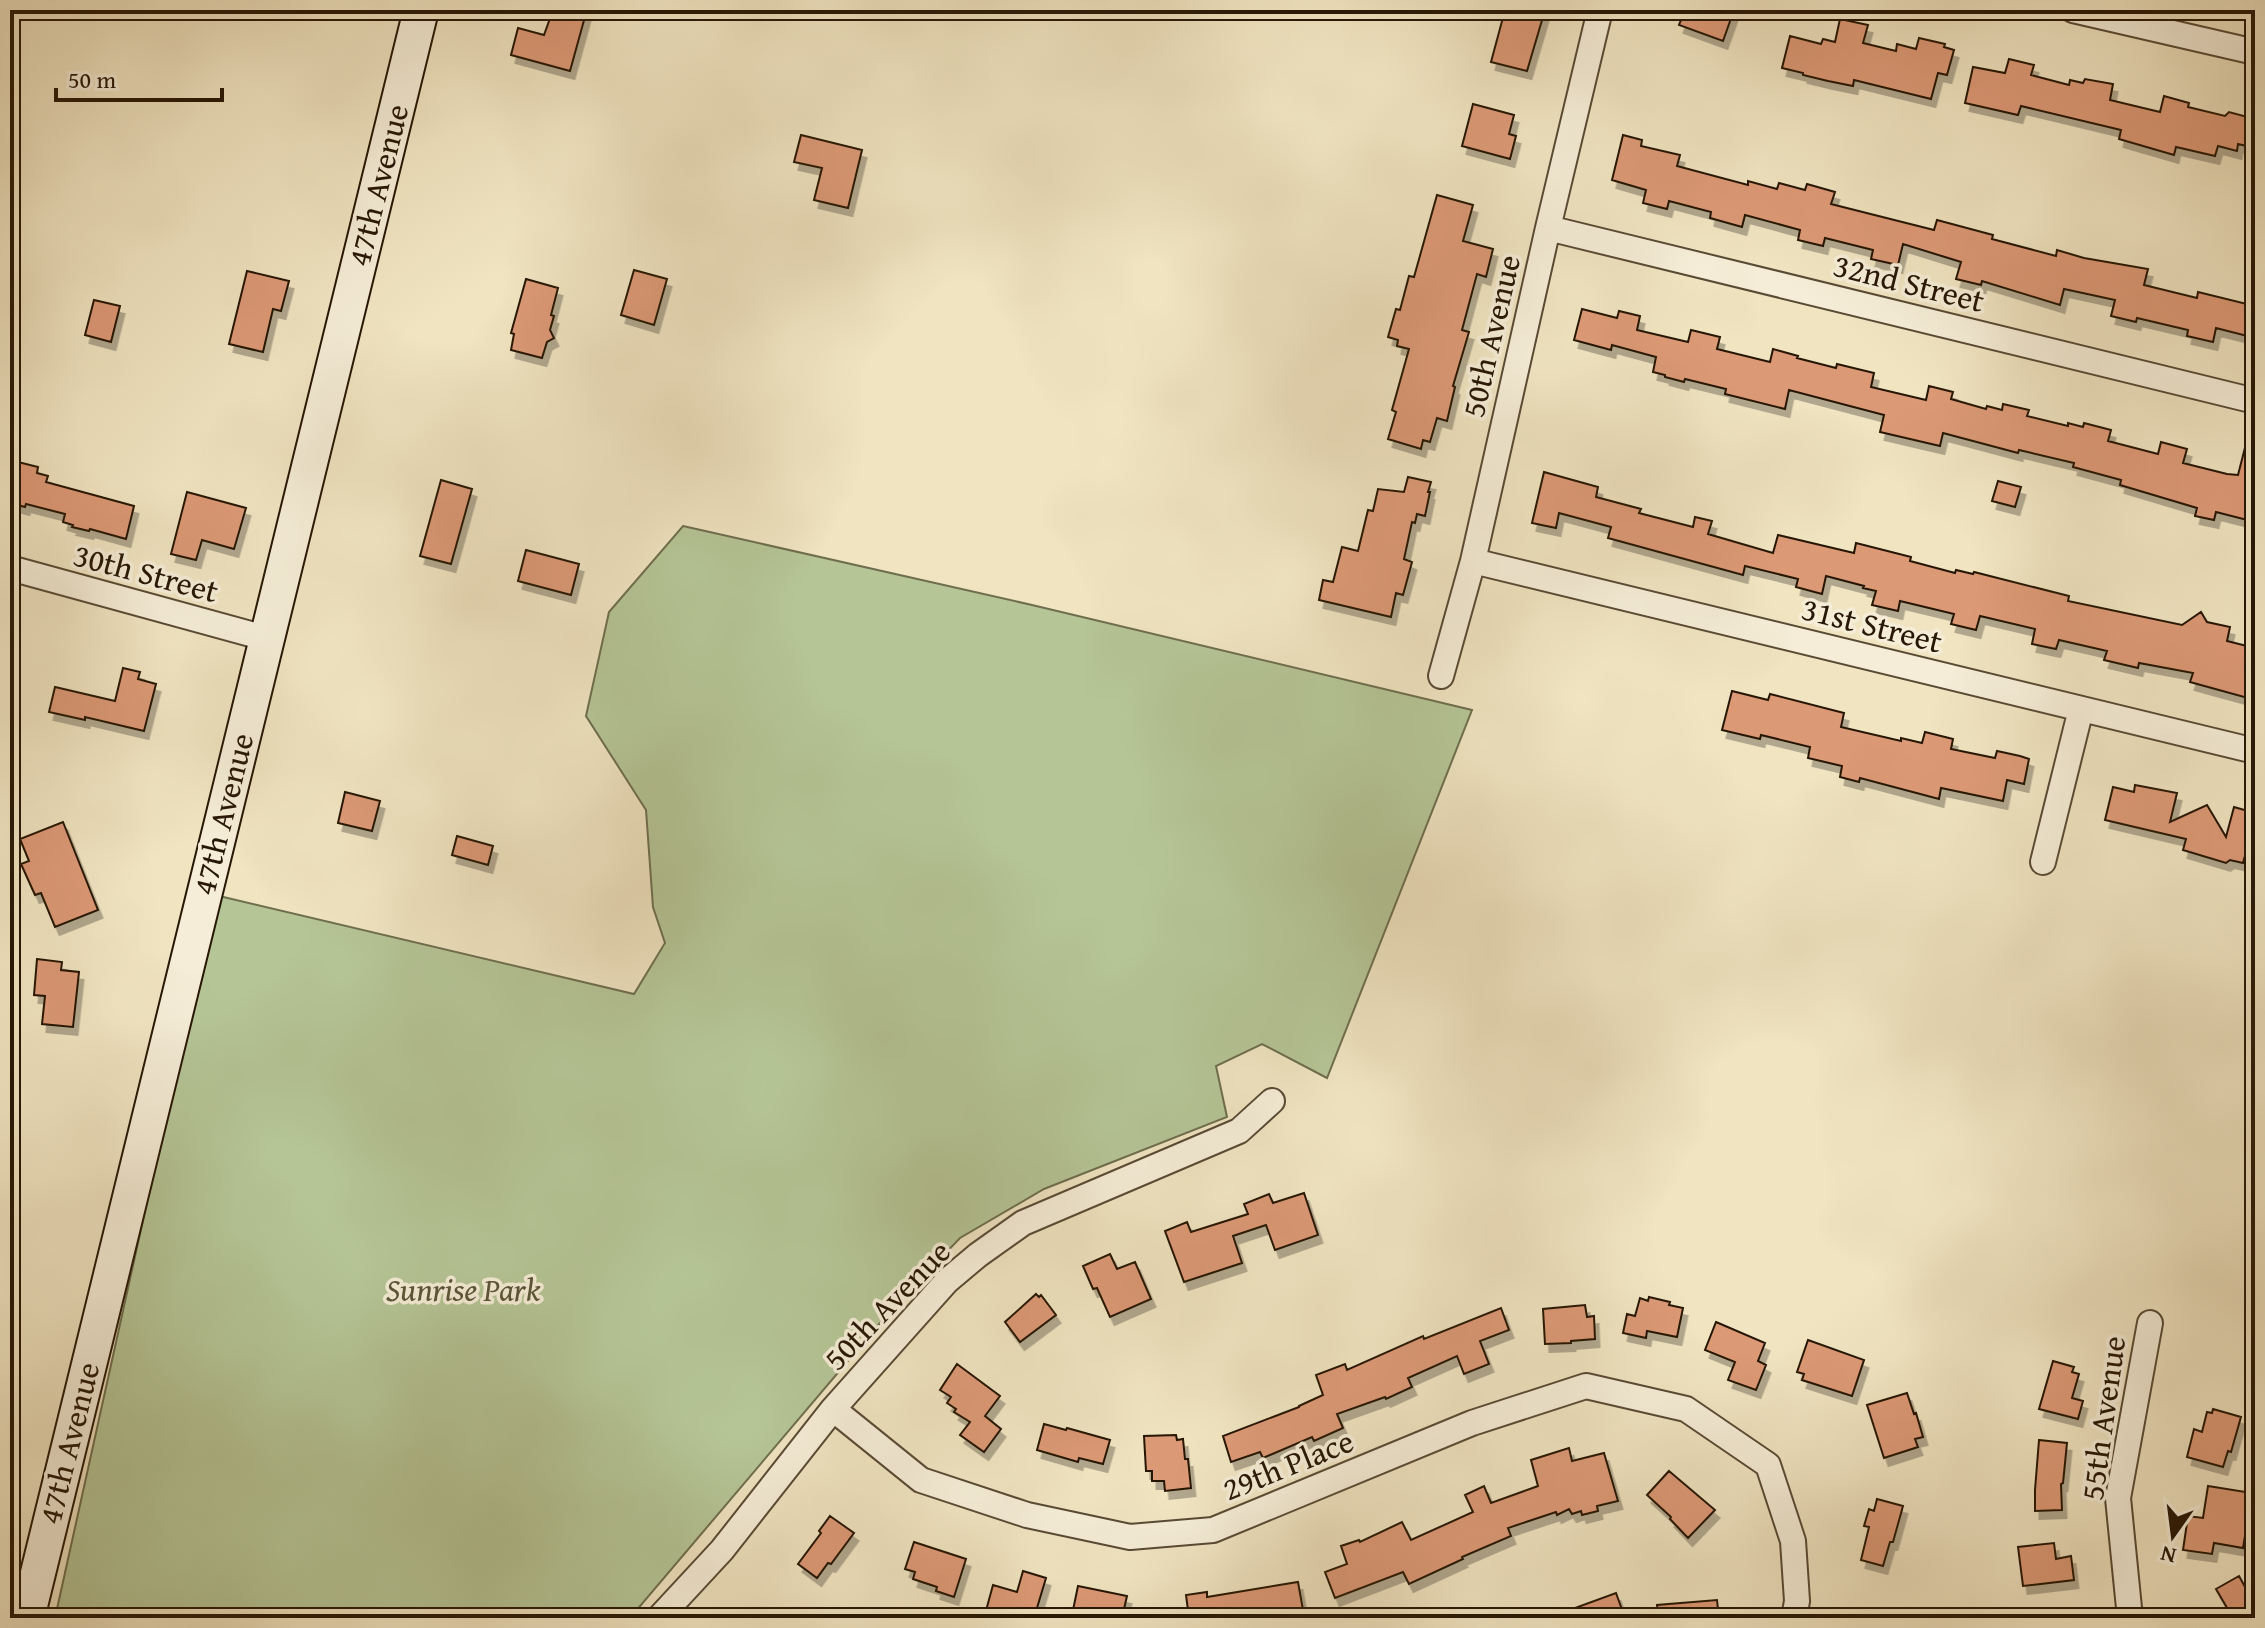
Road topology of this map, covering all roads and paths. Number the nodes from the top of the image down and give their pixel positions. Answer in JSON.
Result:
{"nodes":[{"id":1,"x":421,"y":10,"type":"edge"},
{"id":2,"x":1600,"y":10,"type":"edge"},
{"id":3,"x":2073,"y":10,"type":"edge"},
{"id":4,"x":2255,"y":52,"type":"edge"},
{"id":5,"x":1548,"y":228,"type":"junction"},
{"id":6,"x":2255,"y":401,"type":"edge"},
{"id":7,"x":1473,"y":561,"type":"junction"},
{"id":8,"x":10,"y":568,"type":"edge"},
{"id":9,"x":265,"y":638,"type":"junction"},
{"id":10,"x":1441,"y":676,"type":"dead end"},
{"id":11,"x":2081,"y":709,"type":"junction"},
{"id":12,"x":2255,"y":751,"type":"edge"},
{"id":13,"x":2043,"y":862,"type":"dead end"},
{"id":14,"x":1272,"y":1101,"type":"dead end"},
{"id":15,"x":2150,"y":1323,"type":"dead end"},
{"id":16,"x":833,"y":1409,"type":"junction"},
{"id":17,"x":27,"y":1618,"type":"edge"},
{"id":18,"x":659,"y":1618,"type":"edge"},
{"id":19,"x":1794,"y":1618,"type":"edge"},
{"id":20,"x":2130,"y":1618,"type":"edge"}],
"edges":[{"from":1,"to":9,"type":"street","name":"47th Avenue"},
{"from":2,"to":5,"type":"street","name":"50th Avenue"},
{"from":3,"to":4,"type":"street"},
{"from":5,"to":6,"type":"street","name":"32nd Street"},
{"from":5,"to":7,"type":"street","name":"50th Avenue"},
{"from":7,"to":10,"type":"street","name":"50th Avenue"},
{"from":7,"to":11,"type":"street","name":"31st Street"},
{"from":8,"to":9,"type":"street","name":"30th Street"},
{"from":9,"to":17,"type":"street","name":"47th Avenue"},
{"from":11,"to":12,"type":"street","name":"31st Street"},
{"from":11,"to":13,"type":"street"},
{"from":14,"to":16,"type":"street","name":"50th Avenue"},
{"from":15,"to":20,"type":"street","name":"55th Avenue"},
{"from":16,"to":18,"type":"street","name":"50th Avenue"},
{"from":16,"to":19,"type":"street","name":"29th Place"}]}
